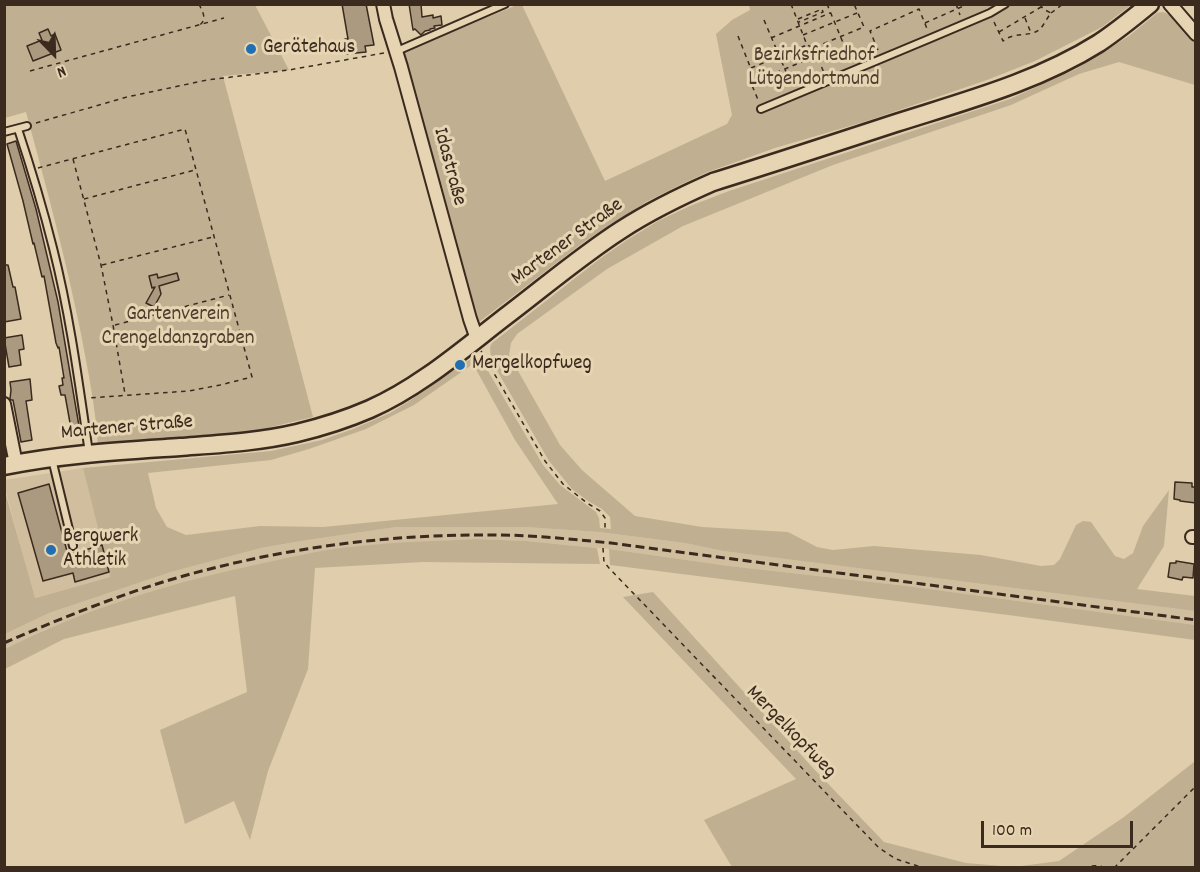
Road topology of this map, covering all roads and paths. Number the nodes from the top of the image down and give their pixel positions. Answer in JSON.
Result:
{"nodes":[{"id":1,"x":200,"y":4,"type":"edge"},
{"id":2,"x":383,"y":4,"type":"edge"},
{"id":3,"x":505,"y":4,"type":"edge"},
{"id":4,"x":790,"y":4,"type":"edge"},
{"id":5,"x":827,"y":4,"type":"edge"},
{"id":6,"x":854,"y":4,"type":"edge"},
{"id":7,"x":922,"y":4,"type":"edge"},
{"id":8,"x":956,"y":4,"type":"edge"},
{"id":9,"x":969,"y":4,"type":"edge"},
{"id":10,"x":1005,"y":4,"type":"edge"},
{"id":11,"x":1063,"y":4,"type":"edge"},
{"id":12,"x":1150,"y":4,"type":"edge"},
{"id":13,"x":1170,"y":4,"type":"edge"},
{"id":14,"x":1041,"y":5,"type":"edge"},
{"id":15,"x":919,"y":9,"type":"junction"},
{"id":16,"x":958,"y":9,"type":"junction"},
{"id":17,"x":831,"y":13,"type":"junction"},
{"id":18,"x":858,"y":13,"type":"junction"},
{"id":19,"x":1051,"y":13,"type":"junction"},
{"id":20,"x":1025,"y":17,"type":"junction"},
{"id":21,"x":224,"y":18,"type":"dead end"},
{"id":22,"x":764,"y":20,"type":"dead end"},
{"id":23,"x":797,"y":21,"type":"junction"},
{"id":24,"x":835,"y":22,"type":"junction"},
{"id":25,"x":994,"y":22,"type":"dead end"},
{"id":26,"x":925,"y":23,"type":"junction"},
{"id":27,"x":964,"y":24,"type":"junction"},
{"id":28,"x":200,"y":25,"type":"junction"},
{"id":29,"x":799,"y":26,"type":"junction"},
{"id":30,"x":864,"y":27,"type":"junction"},
{"id":31,"x":870,"y":31,"type":"junction"},
{"id":32,"x":999,"y":32,"type":"junction"},
{"id":33,"x":1032,"y":34,"type":"junction"},
{"id":34,"x":1196,"y":34,"type":"edge"},
{"id":35,"x":803,"y":35,"type":"junction"},
{"id":36,"x":738,"y":36,"type":"dead end"},
{"id":37,"x":841,"y":37,"type":"junction"},
{"id":38,"x":771,"y":38,"type":"junction"},
{"id":39,"x":931,"y":38,"type":"junction"},
{"id":40,"x":807,"y":45,"type":"junction"},
{"id":41,"x":814,"y":48,"type":"junction"},
{"id":42,"x":396,"y":51,"type":"junction"},
{"id":43,"x":817,"y":56,"type":"junction"},
{"id":44,"x":780,"y":57,"type":"junction"},
{"id":45,"x":882,"y":59,"type":"junction"},
{"id":46,"x":751,"y":69,"type":"junction"},
{"id":47,"x":785,"y":69,"type":"junction"},
{"id":48,"x":855,"y":70,"type":"junction"},
{"id":49,"x":30,"y":71,"type":"dead end"},
{"id":50,"x":827,"y":82,"type":"junction"},
{"id":51,"x":751,"y":83,"type":"junction"},
{"id":52,"x":796,"y":95,"type":"junction"},
{"id":53,"x":761,"y":109,"type":"joint"},
{"id":54,"x":27,"y":126,"type":"joint"},
{"id":55,"x":18,"y":129,"type":"junction"},
{"id":56,"x":4,"y":132,"type":"edge"},
{"id":57,"x":73,"y":158,"type":"junction"},
{"id":58,"x":31,"y":170,"type":"junction"},
{"id":59,"x":196,"y":170,"type":"junction"},
{"id":60,"x":84,"y":199,"type":"junction"},
{"id":61,"x":214,"y":237,"type":"junction"},
{"id":62,"x":101,"y":265,"type":"junction"},
{"id":63,"x":230,"y":294,"type":"junction"},
{"id":64,"x":113,"y":325,"type":"junction"},
{"id":65,"x":477,"y":339,"type":"junction"},
{"id":66,"x":125,"y":395,"type":"junction"},
{"id":67,"x":81,"y":399,"type":"junction"},
{"id":68,"x":4,"y":404,"type":"edge"},
{"id":69,"x":89,"y":453,"type":"junction"},
{"id":70,"x":52,"y":458,"type":"junction"},
{"id":71,"x":10,"y":465,"type":"edge"},
{"id":72,"x":605,"y":529,"type":"dead end"},
{"id":73,"x":74,"y":546,"type":"dead end"},
{"id":74,"x":603,"y":548,"type":"dead end"},
{"id":75,"x":1196,"y":786,"type":"edge"},
{"id":76,"x":908,"y":863,"type":"junction"},
{"id":77,"x":904,"y":867,"type":"edge"},
{"id":78,"x":924,"y":867,"type":"edge"},
{"id":79,"x":1083,"y":867,"type":"edge"},
{"id":80,"x":1105,"y":867,"type":"edge"},
{"id":81,"x":1114,"y":867,"type":"edge"}],
"edges":[{"from":1,"to":28,"type":"path"},
{"from":2,"to":42,"type":"street","name":"Idastraße"},
{"from":3,"to":42,"type":"lane"},
{"from":4,"to":23,"type":"path"},
{"from":5,"to":17,"type":"path"},
{"from":6,"to":18,"type":"path"},
{"from":7,"to":15,"type":"path"},
{"from":8,"to":16,"type":"path"},
{"from":9,"to":16,"type":"path"},
{"from":10,"to":27,"type":"lane"},
{"from":11,"to":19,"type":"path"},
{"from":12,"to":65,"type":"street","name":"Martener Straße"},
{"from":13,"to":34,"type":"street"},
{"from":14,"to":19,"type":"path"},
{"from":14,"to":20,"type":"path"},
{"from":15,"to":26,"type":"path"},
{"from":15,"to":31,"type":"path"},
{"from":16,"to":26,"type":"path"},
{"from":16,"to":27,"type":"path"},
{"from":17,"to":24,"type":"path"},
{"from":17,"to":29,"type":"path"},
{"from":18,"to":24,"type":"path"},
{"from":18,"to":30,"type":"path"},
{"from":19,"to":33,"type":"path"},
{"from":20,"to":32,"type":"path"},
{"from":20,"to":33,"type":"path"},
{"from":21,"to":28,"type":"path"},
{"from":22,"to":38,"type":"path"},
{"from":23,"to":23,"type":"path"},
{"from":23,"to":29,"type":"path"},
{"from":24,"to":35,"type":"path"},
{"from":24,"to":37,"type":"path"},
{"from":25,"to":32,"type":"path"},
{"from":26,"to":39,"type":"path"},
{"from":27,"to":39,"type":"lane"},
{"from":28,"to":49,"type":"path"},
{"from":29,"to":35,"type":"path"},
{"from":29,"to":38,"type":"path"},
{"from":30,"to":31,"type":"path"},
{"from":30,"to":37,"type":"path"},
{"from":31,"to":45,"type":"path"},
{"from":32,"to":33,"type":"path"},
{"from":35,"to":40,"type":"path"},
{"from":36,"to":46,"type":"path"},
{"from":37,"to":41,"type":"path"},
{"from":37,"to":48,"type":"path"},
{"from":38,"to":44,"type":"path"},
{"from":39,"to":45,"type":"lane"},
{"from":40,"to":41,"type":"path"},
{"from":40,"to":44,"type":"path"},
{"from":41,"to":43,"type":"path"},
{"from":42,"to":54,"type":"path"},
{"from":42,"to":65,"type":"street","name":"Idastraße"},
{"from":43,"to":47,"type":"path"},
{"from":43,"to":50,"type":"path"},
{"from":44,"to":46,"type":"path"},
{"from":44,"to":47,"type":"path"},
{"from":45,"to":48,"type":"lane"},
{"from":46,"to":51,"type":"path"},
{"from":47,"to":51,"type":"path"},
{"from":47,"to":52,"type":"path"},
{"from":48,"to":50,"type":"lane"},
{"from":50,"to":52,"type":"lane"},
{"from":51,"to":53,"type":"path"},
{"from":52,"to":53,"type":"lane"},
{"from":54,"to":55,"type":"lane"},
{"from":55,"to":56,"type":"lane"},
{"from":55,"to":58,"type":"lane"},
{"from":57,"to":58,"type":"path"},
{"from":57,"to":59,"type":"path"},
{"from":57,"to":60,"type":"path"},
{"from":58,"to":67,"type":"lane"},
{"from":59,"to":60,"type":"path"},
{"from":59,"to":61,"type":"path"},
{"from":60,"to":62,"type":"path"},
{"from":61,"to":62,"type":"path"},
{"from":61,"to":63,"type":"path"},
{"from":62,"to":64,"type":"path"},
{"from":63,"to":64,"type":"path"},
{"from":63,"to":66,"type":"path"},
{"from":64,"to":66,"type":"path"},
{"from":65,"to":69,"type":"street","name":"Martener Straße"},
{"from":65,"to":72,"type":"path"},
{"from":66,"to":67,"type":"path"},
{"from":67,"to":69,"type":"lane"},
{"from":68,"to":71,"type":"street"},
{"from":69,"to":70,"type":"street","name":"Martener Straße"},
{"from":70,"to":71,"type":"street","name":"Martener Straße"},
{"from":70,"to":73,"type":"lane"},
{"from":74,"to":76,"type":"path","name":"Mergelkopfweg"},
{"from":75,"to":81,"type":"path"},
{"from":76,"to":77,"type":"path"},
{"from":76,"to":78,"type":"path","name":"Mergelkopfweg"},
{"from":79,"to":80,"type":"path"}]}
